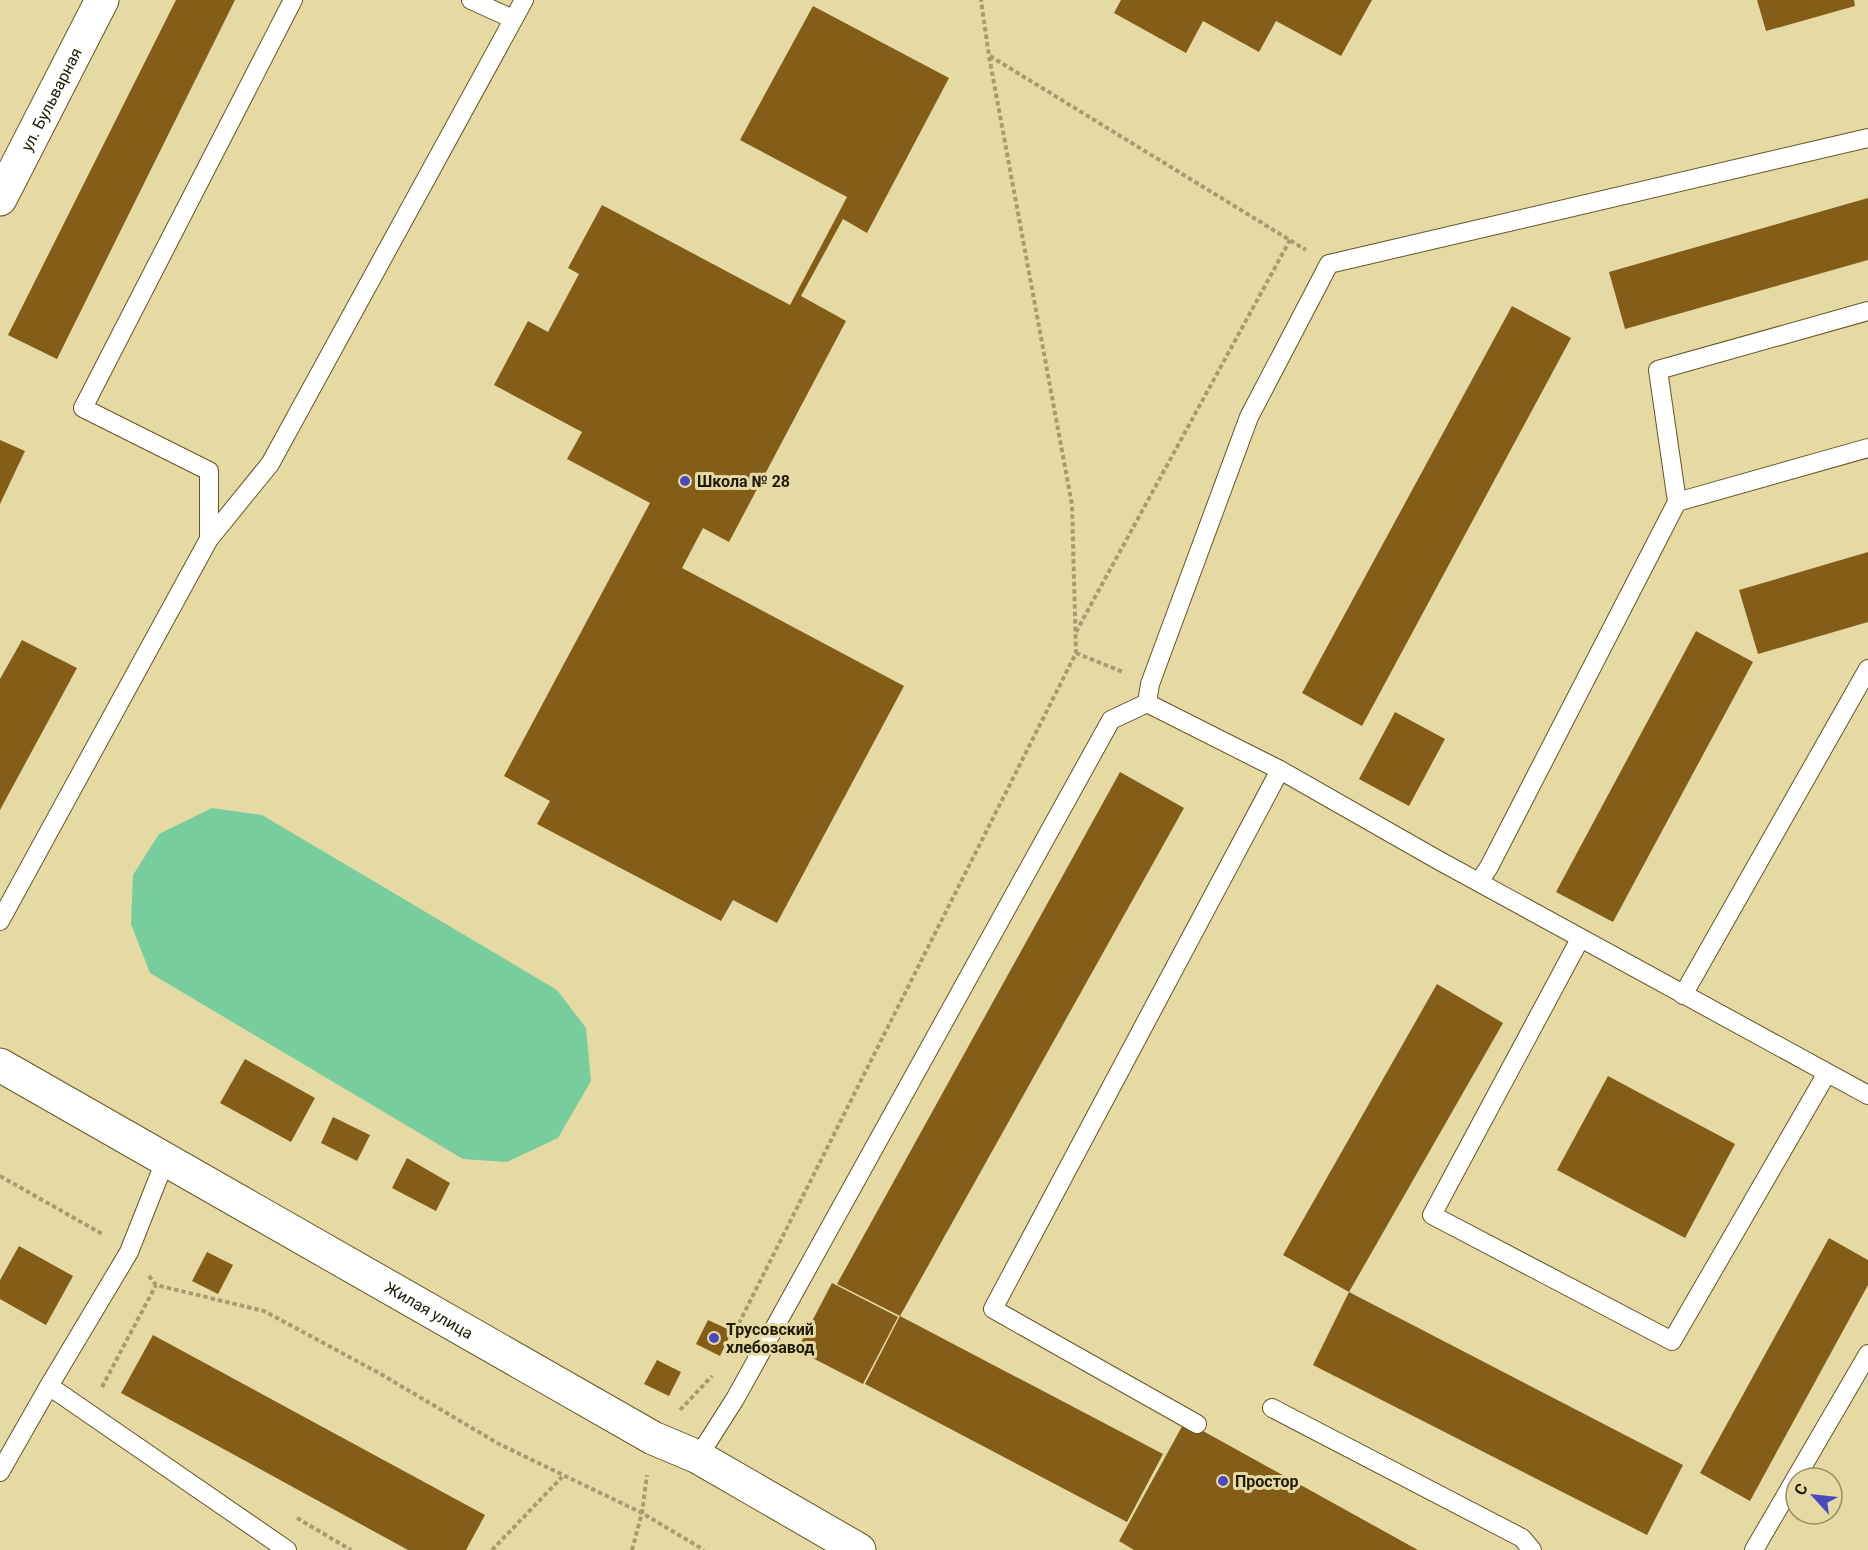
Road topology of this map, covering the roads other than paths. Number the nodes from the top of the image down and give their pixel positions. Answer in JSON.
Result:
{"nodes":[{"id":1,"x":102,"y":0,"type":"edge"},
{"id":2,"x":293,"y":0,"type":"edge"},
{"id":3,"x":471,"y":0,"type":"edge"},
{"id":4,"x":524,"y":0,"type":"edge"},
{"id":5,"x":513,"y":19,"type":"junction"},
{"id":6,"x":1868,"y":138,"type":"edge"},
{"id":7,"x":0,"y":199,"type":"edge"},
{"id":8,"x":1868,"y":311,"type":"edge"},
{"id":9,"x":1868,"y":448,"type":"edge"},
{"id":10,"x":1677,"y":502,"type":"junction"},
{"id":11,"x":210,"y":539,"type":"junction"},
{"id":12,"x":1868,"y":669,"type":"edge"},
{"id":13,"x":1147,"y":703,"type":"junction"},
{"id":14,"x":1280,"y":770,"type":"junction"},
{"id":15,"x":1479,"y":882,"type":"junction"},
{"id":16,"x":0,"y":921,"type":"edge"},
{"id":17,"x":1580,"y":939,"type":"junction"},
{"id":18,"x":1683,"y":995,"type":"junction"},
{"id":19,"x":0,"y":1065,"type":"edge"},
{"id":20,"x":1827,"y":1073,"type":"junction"},
{"id":21,"x":1868,"y":1095,"type":"edge"},
{"id":22,"x":165,"y":1161,"type":"junction"},
{"id":23,"x":1868,"y":1354,"type":"edge"},
{"id":24,"x":48,"y":1386,"type":"junction"},
{"id":25,"x":1272,"y":1408,"type":"dead end"},
{"id":26,"x":1197,"y":1424,"type":"dead end"},
{"id":27,"x":698,"y":1457,"type":"junction"},
{"id":28,"x":0,"y":1472,"type":"edge"},
{"id":29,"x":287,"y":1550,"type":"edge"},
{"id":30,"x":859,"y":1550,"type":"edge"},
{"id":31,"x":1532,"y":1550,"type":"edge"},
{"id":32,"x":1754,"y":1550,"type":"edge"}],
"edges":[{"from":1,"to":7,"type":"street","name":"ул. Бульварная"},
{"from":2,"to":11,"type":"lane"},
{"from":3,"to":5,"type":"lane"},
{"from":4,"to":5,"type":"lane"},
{"from":5,"to":11,"type":"lane"},
{"from":6,"to":13,"type":"lane"},
{"from":8,"to":10,"type":"lane"},
{"from":9,"to":10,"type":"lane"},
{"from":10,"to":15,"type":"lane"},
{"from":11,"to":16,"type":"lane"},
{"from":12,"to":18,"type":"lane"},
{"from":13,"to":14,"type":"lane"},
{"from":13,"to":27,"type":"lane"},
{"from":14,"to":15,"type":"lane"},
{"from":14,"to":26,"type":"lane"},
{"from":15,"to":17,"type":"lane"},
{"from":17,"to":18,"type":"lane"},
{"from":17,"to":20,"type":"lane"},
{"from":18,"to":20,"type":"lane"},
{"from":19,"to":22,"type":"street","name":"Жилая улица"},
{"from":20,"to":21,"type":"lane"},
{"from":22,"to":24,"type":"lane"},
{"from":22,"to":27,"type":"street","name":"Жилая улица"},
{"from":23,"to":32,"type":"lane"},
{"from":24,"to":28,"type":"lane"},
{"from":24,"to":29,"type":"lane"},
{"from":25,"to":31,"type":"lane"},
{"from":27,"to":30,"type":"street","name":"Жилая улица"}]}
